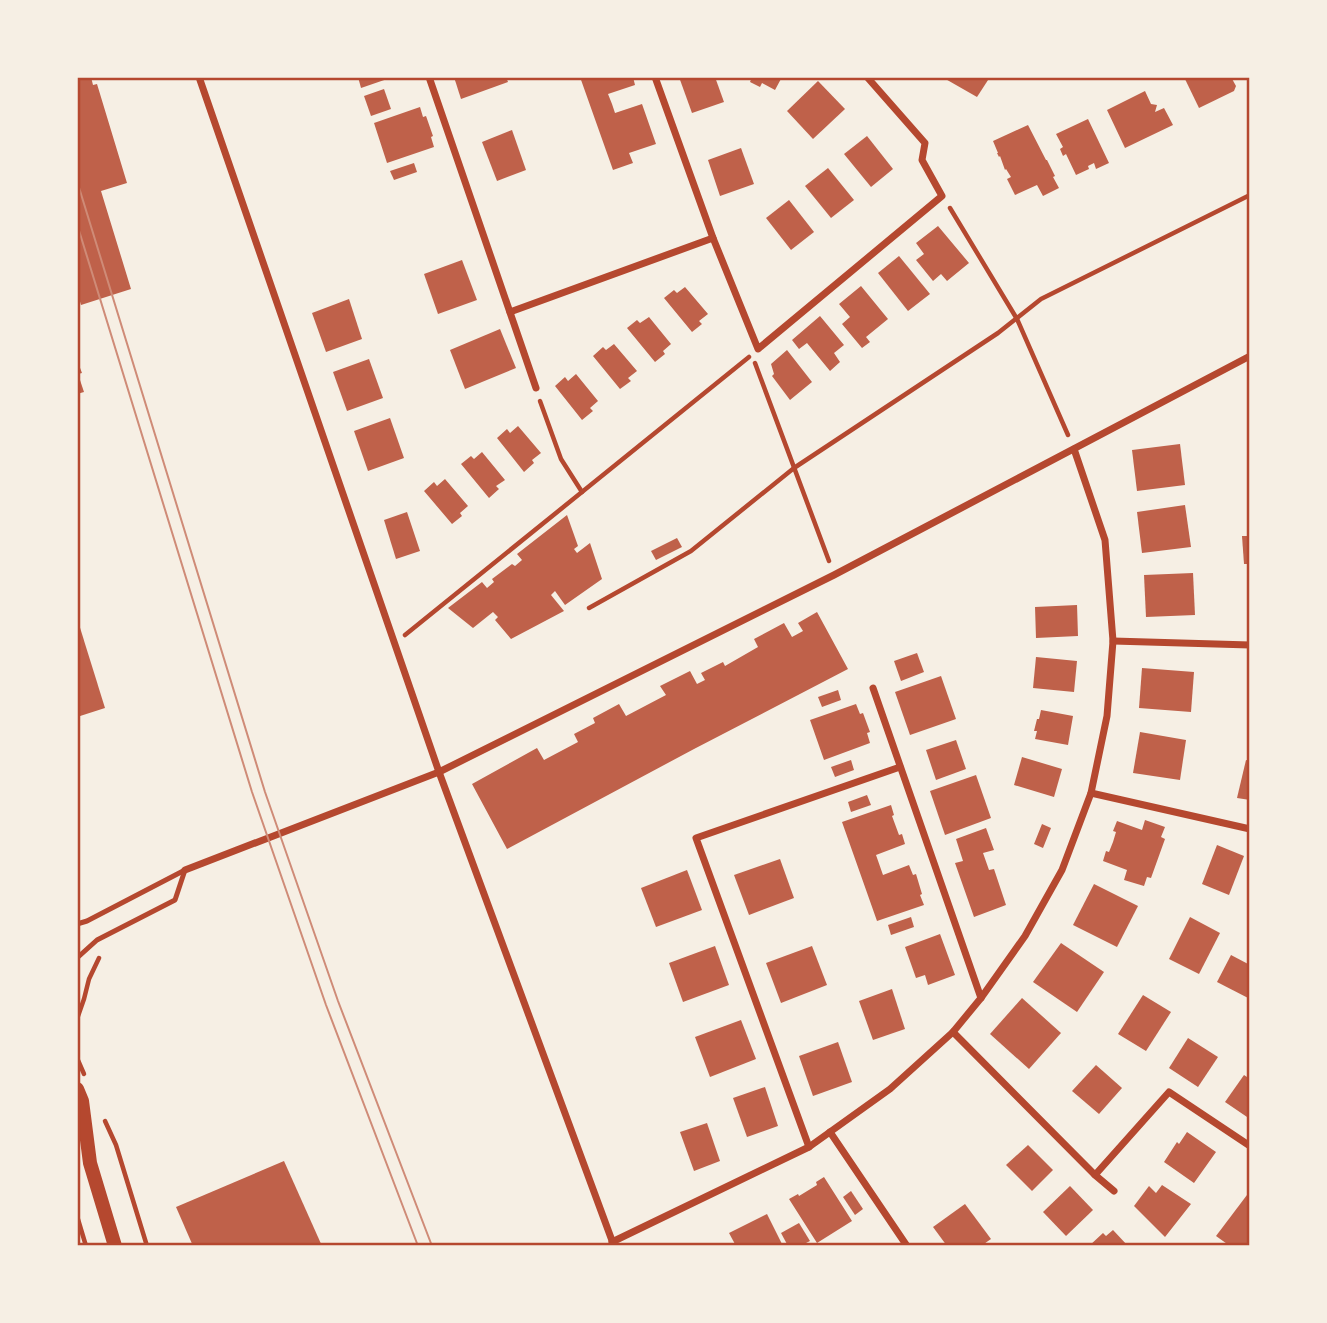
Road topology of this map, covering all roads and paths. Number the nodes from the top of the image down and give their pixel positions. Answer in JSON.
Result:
{"nodes":[{"id":1,"x":199,"y":77,"type":"edge"},
{"id":2,"x":429,"y":77,"type":"edge"},
{"id":3,"x":655,"y":77,"type":"edge"},
{"id":4,"x":867,"y":77,"type":"edge"},
{"id":5,"x":881,"y":77,"type":"edge"},
{"id":6,"x":876,"y":85,"type":"junction"},
{"id":7,"x":1250,"y":195,"type":"edge"},
{"id":8,"x":942,"y":196,"type":"junction"},
{"id":9,"x":713,"y":238,"type":"junction"},
{"id":10,"x":510,"y":312,"type":"junction"},
{"id":11,"x":1017,"y":319,"type":"junction"},
{"id":12,"x":1250,"y":356,"type":"edge"},
{"id":13,"x":536,"y":388,"type":"joint"},
{"id":14,"x":1074,"y":449,"type":"junction"},
{"id":15,"x":794,"y":468,"type":"junction"},
{"id":16,"x":582,"y":492,"type":"junction"},
{"id":17,"x":834,"y":575,"type":"junction"},
{"id":18,"x":589,"y":608,"type":"dead end"},
{"id":19,"x":1113,"y":641,"type":"junction"},
{"id":20,"x":396,"y":643,"type":"junction"},
{"id":21,"x":1250,"y":645,"type":"edge"},
{"id":22,"x":873,"y":688,"type":"dead end"},
{"id":23,"x":900,"y":767,"type":"junction"},
{"id":24,"x":439,"y":772,"type":"junction"},
{"id":25,"x":1091,"y":793,"type":"junction"},
{"id":26,"x":1250,"y":829,"type":"edge"},
{"id":27,"x":185,"y":870,"type":"junction"},
{"id":28,"x":77,"y":924,"type":"edge"},
{"id":29,"x":97,"y":940,"type":"junction"},
{"id":30,"x":77,"y":958,"type":"edge"},
{"id":31,"x":981,"y":998,"type":"junction"},
{"id":32,"x":77,"y":1019,"type":"edge"},
{"id":33,"x":953,"y":1031,"type":"junction"},
{"id":34,"x":77,"y":1058,"type":"edge"},
{"id":35,"x":83,"y":1086,"type":"edge"},
{"id":36,"x":105,"y":1121,"type":"dead end"},
{"id":37,"x":830,"y":1132,"type":"junction"},
{"id":38,"x":77,"y":1140,"type":"edge"},
{"id":39,"x":1250,"y":1146,"type":"edge"},
{"id":40,"x":809,"y":1147,"type":"junction"},
{"id":41,"x":90,"y":1163,"type":"junction"},
{"id":42,"x":1095,"y":1175,"type":"junction"},
{"id":43,"x":1114,"y":1191,"type":"dead end"},
{"id":44,"x":77,"y":1216,"type":"edge"},
{"id":45,"x":613,"y":1244,"type":"edge"},
{"id":46,"x":86,"y":1246,"type":"edge"},
{"id":47,"x":115,"y":1246,"type":"edge"},
{"id":48,"x":147,"y":1246,"type":"edge"},
{"id":49,"x":907,"y":1246,"type":"edge"}],
"edges":[{"from":1,"to":20,"type":"street"},
{"from":2,"to":10,"type":"street"},
{"from":3,"to":9,"type":"street"},
{"from":4,"to":6,"type":"street"},
{"from":5,"to":6,"type":"street"},
{"from":6,"to":8,"type":"street"},
{"from":7,"to":11,"type":"path"},
{"from":8,"to":9,"type":"street"},
{"from":8,"to":11,"type":"path"},
{"from":9,"to":10,"type":"street"},
{"from":10,"to":13,"type":"street"},
{"from":11,"to":14,"type":"path"},
{"from":11,"to":15,"type":"path"},
{"from":12,"to":14,"type":"street"},
{"from":13,"to":16,"type":"path"},
{"from":14,"to":17,"type":"street"},
{"from":14,"to":19,"type":"street"},
{"from":15,"to":16,"type":"path"},
{"from":15,"to":17,"type":"path"},
{"from":15,"to":18,"type":"path"},
{"from":16,"to":20,"type":"path"},
{"from":17,"to":24,"type":"street"},
{"from":19,"to":21,"type":"street"},
{"from":19,"to":25,"type":"street"},
{"from":20,"to":24,"type":"street"},
{"from":22,"to":23,"type":"street"},
{"from":23,"to":31,"type":"street"},
{"from":23,"to":40,"type":"street"},
{"from":24,"to":27,"type":"street"},
{"from":24,"to":45,"type":"street"},
{"from":25,"to":26,"type":"street"},
{"from":25,"to":31,"type":"street"},
{"from":27,"to":28,"type":"lane"},
{"from":27,"to":29,"type":"lane"},
{"from":29,"to":30,"type":"lane"},
{"from":29,"to":32,"type":"path"},
{"from":31,"to":33,"type":"street"},
{"from":33,"to":37,"type":"street"},
{"from":33,"to":42,"type":"street"},
{"from":34,"to":35,"type":"path"},
{"from":35,"to":41,"type":"main road"},
{"from":36,"to":48,"type":"path"},
{"from":37,"to":40,"type":"street"},
{"from":37,"to":49,"type":"street"},
{"from":38,"to":41,"type":"main road"},
{"from":39,"to":42,"type":"street"},
{"from":40,"to":45,"type":"street"},
{"from":41,"to":47,"type":"main road"},
{"from":42,"to":43,"type":"street"},
{"from":44,"to":46,"type":"path"}]}
